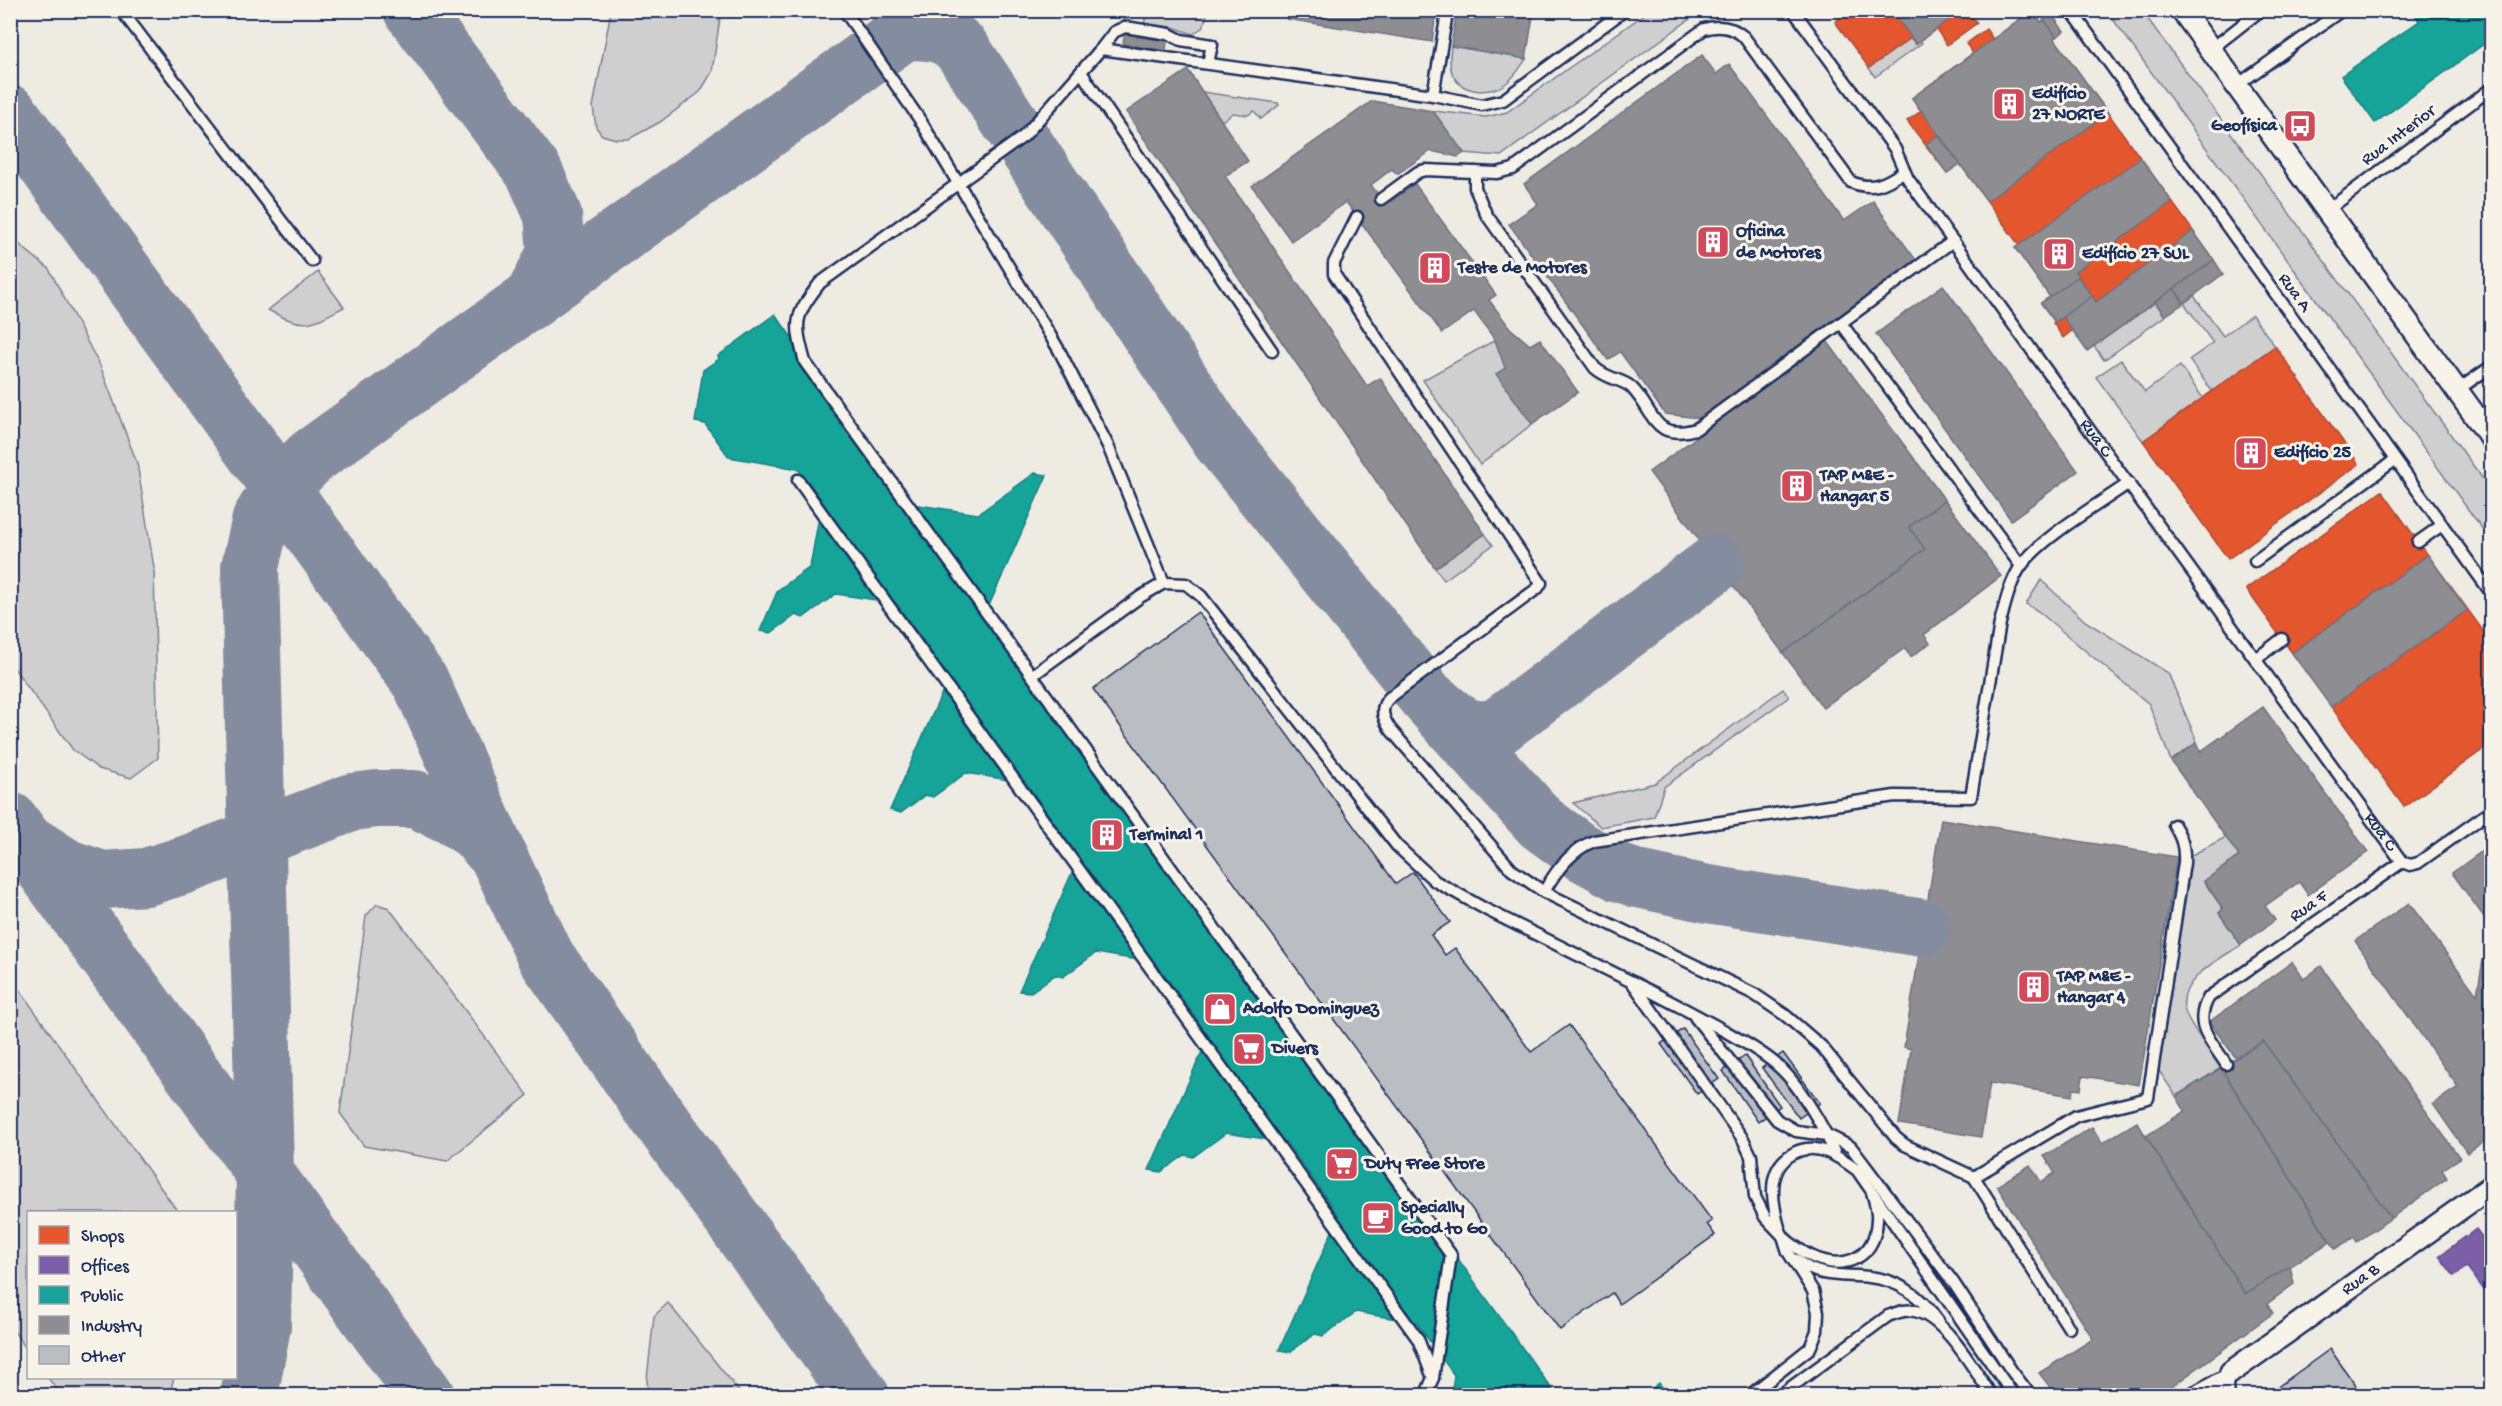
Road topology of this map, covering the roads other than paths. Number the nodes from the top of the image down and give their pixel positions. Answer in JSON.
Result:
{"nodes":[{"id":1,"x":121,"y":10,"type":"edge"},
{"id":2,"x":844,"y":10,"type":"edge"},
{"id":3,"x":1625,"y":10,"type":"edge"},
{"id":4,"x":1793,"y":10,"type":"edge"},
{"id":5,"x":2071,"y":10,"type":"edge"},
{"id":6,"x":2181,"y":10,"type":"edge"},
{"id":7,"x":2342,"y":10,"type":"edge"},
{"id":8,"x":2255,"y":12,"type":"edge"},
{"id":9,"x":1447,"y":13,"type":"dead end"},
{"id":10,"x":1101,"y":49,"type":"junction"},
{"id":11,"x":2210,"y":50,"type":"junction"},
{"id":12,"x":1208,"y":63,"type":"junction"},
{"id":13,"x":1081,"y":72,"type":"junction"},
{"id":14,"x":2236,"y":86,"type":"junction"},
{"id":15,"x":2492,"y":88,"type":"edge"},
{"id":16,"x":1433,"y":95,"type":"junction"},
{"id":17,"x":1475,"y":172,"type":"junction"},
{"id":18,"x":1903,"y":172,"type":"junction"},
{"id":19,"x":959,"y":182,"type":"junction"},
{"id":20,"x":1381,"y":199,"type":"dead end"},
{"id":21,"x":2326,"y":211,"type":"junction"},
{"id":22,"x":1357,"y":217,"type":"dead end"},
{"id":23,"x":1953,"y":240,"type":"junction"},
{"id":24,"x":312,"y":261,"type":"dead end"},
{"id":25,"x":1841,"y":323,"type":"junction"},
{"id":26,"x":1272,"y":351,"type":"dead end"},
{"id":27,"x":2492,"y":366,"type":"edge"},
{"id":28,"x":2457,"y":391,"type":"junction"},
{"id":29,"x":2492,"y":439,"type":"edge"},
{"id":30,"x":2395,"y":460,"type":"junction"},
{"id":31,"x":798,"y":480,"type":"dead end"},
{"id":32,"x":2129,"y":483,"type":"junction"},
{"id":33,"x":2442,"y":525,"type":"junction"},
{"id":34,"x":2418,"y":542,"type":"dead end"},
{"id":35,"x":2254,"y":561,"type":"dead end"},
{"id":36,"x":2021,"y":566,"type":"junction"},
{"id":37,"x":1164,"y":583,"type":"junction"},
{"id":38,"x":2492,"y":594,"type":"edge"},
{"id":39,"x":2282,"y":639,"type":"dead end"},
{"id":40,"x":2256,"y":659,"type":"junction"},
{"id":41,"x":1033,"y":675,"type":"junction"},
{"id":42,"x":2492,"y":810,"type":"edge"},
{"id":43,"x":2174,"y":825,"type":"dead end"},
{"id":44,"x":2402,"y":862,"type":"junction"},
{"id":45,"x":1544,"y":892,"type":"junction"},
{"id":46,"x":1632,"y":982,"type":"junction"},
{"id":47,"x":1689,"y":1010,"type":"junction"},
{"id":48,"x":2226,"y":1064,"type":"dead end"},
{"id":49,"x":1827,"y":1135,"type":"junction"},
{"id":50,"x":1834,"y":1154,"type":"junction"},
{"id":51,"x":1974,"y":1177,"type":"junction"},
{"id":52,"x":2492,"y":1186,"type":"edge"},
{"id":53,"x":1872,"y":1192,"type":"junction"},
{"id":54,"x":1783,"y":1236,"type":"junction"},
{"id":55,"x":1788,"y":1252,"type":"junction"},
{"id":56,"x":1943,"y":1327,"type":"junction"},
{"id":57,"x":2069,"y":1328,"type":"dead end"},
{"id":58,"x":2231,"y":1372,"type":"junction"},
{"id":59,"x":1433,"y":1378,"type":"junction"},
{"id":60,"x":1425,"y":1395,"type":"edge"},
{"id":61,"x":1749,"y":1395,"type":"edge"},
{"id":62,"x":1779,"y":1395,"type":"edge"},
{"id":63,"x":1992,"y":1395,"type":"edge"},
{"id":64,"x":2014,"y":1395,"type":"edge"},
{"id":65,"x":2031,"y":1395,"type":"edge"},
{"id":66,"x":2186,"y":1395,"type":"edge"},
{"id":67,"x":2211,"y":1395,"type":"edge"},
{"id":68,"x":2228,"y":1395,"type":"edge"}],
"edges":[{"from":1,"to":24,"type":"lane"},
{"from":2,"to":19,"type":"lane"},
{"from":3,"to":16,"type":"lane"},
{"from":4,"to":18,"type":"lane","name":"Rua C"},
{"from":5,"to":30,"type":"lane","name":"Rua A"},
{"from":6,"to":11,"type":"street"},
{"from":7,"to":14,"type":"lane"},
{"from":8,"to":11,"type":"lane"},
{"from":9,"to":16,"type":"lane"},
{"from":10,"to":12,"type":"lane"},
{"from":10,"to":12,"type":"lane"},
{"from":10,"to":13,"type":"lane"},
{"from":11,"to":14,"type":"street"},
{"from":12,"to":16,"type":"lane"},
{"from":13,"to":19,"type":"lane"},
{"from":13,"to":26,"type":"lane"},
{"from":14,"to":21,"type":"street"},
{"from":15,"to":21,"type":"lane","name":"Rua Interior"},
{"from":17,"to":18,"type":"lane"},
{"from":17,"to":20,"type":"lane"},
{"from":17,"to":25,"type":"lane"},
{"from":18,"to":23,"type":"lane","name":"Rua C"},
{"from":19,"to":37,"type":"lane"},
{"from":19,"to":41,"type":"lane"},
{"from":21,"to":28,"type":"street"},
{"from":22,"to":45,"type":"lane"},
{"from":23,"to":25,"type":"lane"},
{"from":23,"to":32,"type":"lane","name":"Rua C"},
{"from":25,"to":36,"type":"lane"},
{"from":27,"to":28,"type":"lane"},
{"from":28,"to":29,"type":"street"},
{"from":30,"to":33,"type":"lane","name":"Rua A"},
{"from":30,"to":35,"type":"lane"},
{"from":31,"to":59,"type":"lane"},
{"from":32,"to":36,"type":"lane"},
{"from":32,"to":40,"type":"lane","name":"Rua C"},
{"from":33,"to":34,"type":"lane"},
{"from":33,"to":38,"type":"lane","name":"Rua A"},
{"from":36,"to":45,"type":"lane"},
{"from":37,"to":41,"type":"lane"},
{"from":37,"to":46,"type":"lane"},
{"from":39,"to":40,"type":"lane"},
{"from":40,"to":44,"type":"lane","name":"Rua C"},
{"from":41,"to":59,"type":"lane"},
{"from":42,"to":44,"type":"lane","name":"Rua F"},
{"from":43,"to":51,"type":"lane"},
{"from":44,"to":48,"type":"lane","name":"Rua F"},
{"from":45,"to":51,"type":"lane"},
{"from":46,"to":47,"type":"lane"},
{"from":46,"to":54,"type":"lane"},
{"from":47,"to":49,"type":"lane"},
{"from":47,"to":49,"type":"lane"},
{"from":49,"to":50,"type":"lane"},
{"from":49,"to":65,"type":"lane"},
{"from":50,"to":53,"type":"lane"},
{"from":50,"to":54,"type":"lane"},
{"from":51,"to":57,"type":"lane"},
{"from":52,"to":58,"type":"street","name":"Rua B"},
{"from":53,"to":54,"type":"lane"},
{"from":53,"to":64,"type":"lane"},
{"from":54,"to":55,"type":"lane"},
{"from":55,"to":56,"type":"lane"},
{"from":55,"to":61,"type":"lane"},
{"from":56,"to":62,"type":"lane"},
{"from":56,"to":63,"type":"lane"},
{"from":58,"to":66,"type":"lane"},
{"from":58,"to":67,"type":"lane"},
{"from":58,"to":68,"type":"lane"},
{"from":59,"to":60,"type":"lane"}]}
